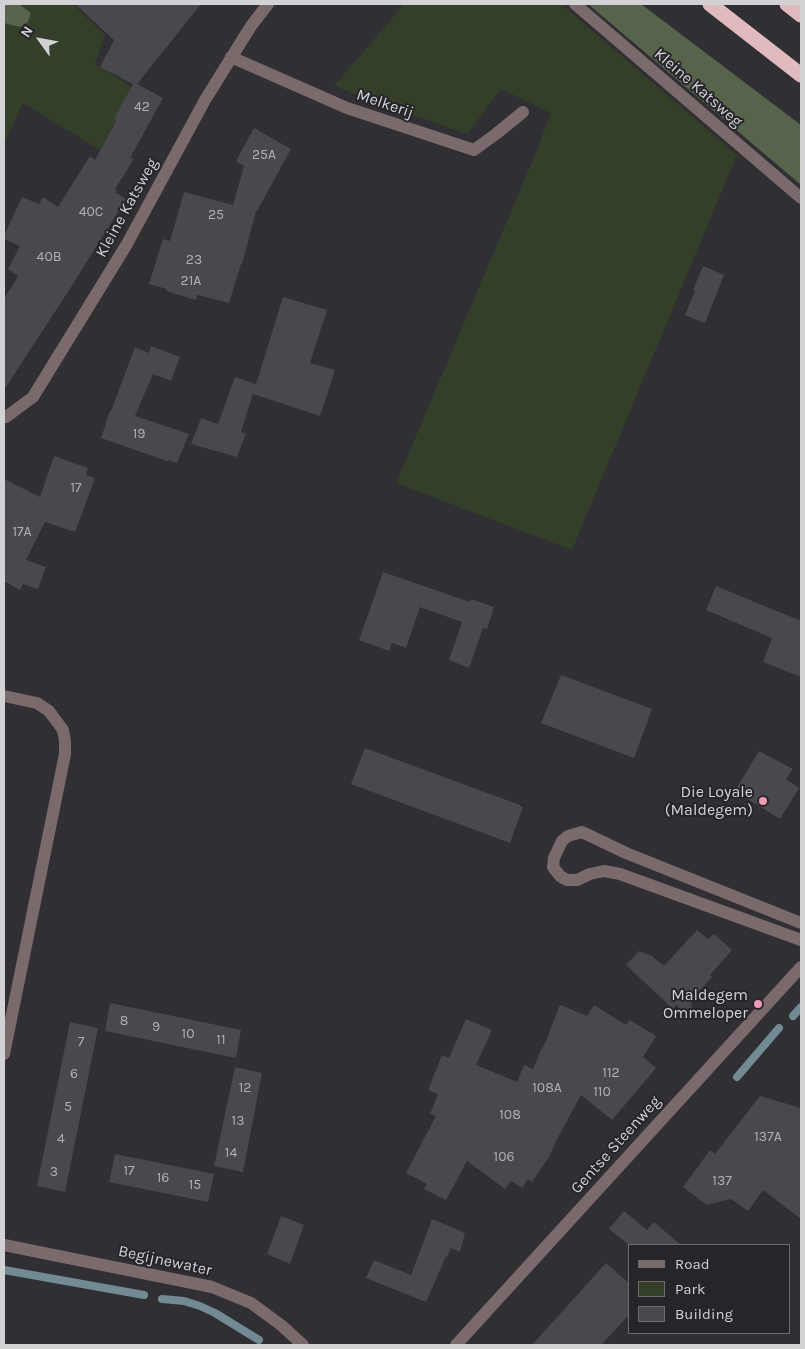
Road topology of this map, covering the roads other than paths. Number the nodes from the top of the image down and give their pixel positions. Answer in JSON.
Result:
{"nodes":[{"id":1,"x":268,"y":4,"type":"edge"},
{"id":2,"x":574,"y":4,"type":"edge"},
{"id":3,"x":710,"y":4,"type":"edge"},
{"id":4,"x":787,"y":4,"type":"edge"},
{"id":5,"x":801,"y":15,"type":"edge"},
{"id":6,"x":231,"y":57,"type":"junction"},
{"id":7,"x":801,"y":75,"type":"edge"},
{"id":8,"x":522,"y":112,"type":"dead end"},
{"id":9,"x":801,"y":198,"type":"edge"},
{"id":10,"x":4,"y":417,"type":"edge"},
{"id":11,"x":4,"y":696,"type":"edge"},
{"id":12,"x":801,"y":923,"type":"edge"},
{"id":13,"x":801,"y":940,"type":"edge"},
{"id":14,"x":801,"y":967,"type":"edge"},
{"id":15,"x":8,"y":1013,"type":"edge"},
{"id":16,"x":4,"y":1054,"type":"edge"},
{"id":17,"x":4,"y":1245,"type":"edge"},
{"id":18,"x":303,"y":1345,"type":"edge"},
{"id":19,"x":456,"y":1345,"type":"edge"}],
"edges":[{"from":1,"to":6,"type":"street","name":"Kleine Katsweg"},
{"from":2,"to":9,"type":"street","name":"Kleine Katsweg"},
{"from":3,"to":7,"type":"highway"},
{"from":4,"to":5,"type":"highway"},
{"from":6,"to":8,"type":"street","name":"Melkerij"},
{"from":6,"to":10,"type":"street","name":"Kleine Katsweg"},
{"from":11,"to":15,"type":"street"},
{"from":12,"to":13,"type":"street"},
{"from":14,"to":19,"type":"street","name":"Gentse Steenweg"},
{"from":15,"to":16,"type":"street"},
{"from":17,"to":18,"type":"street","name":"Begijnewater"}]}
